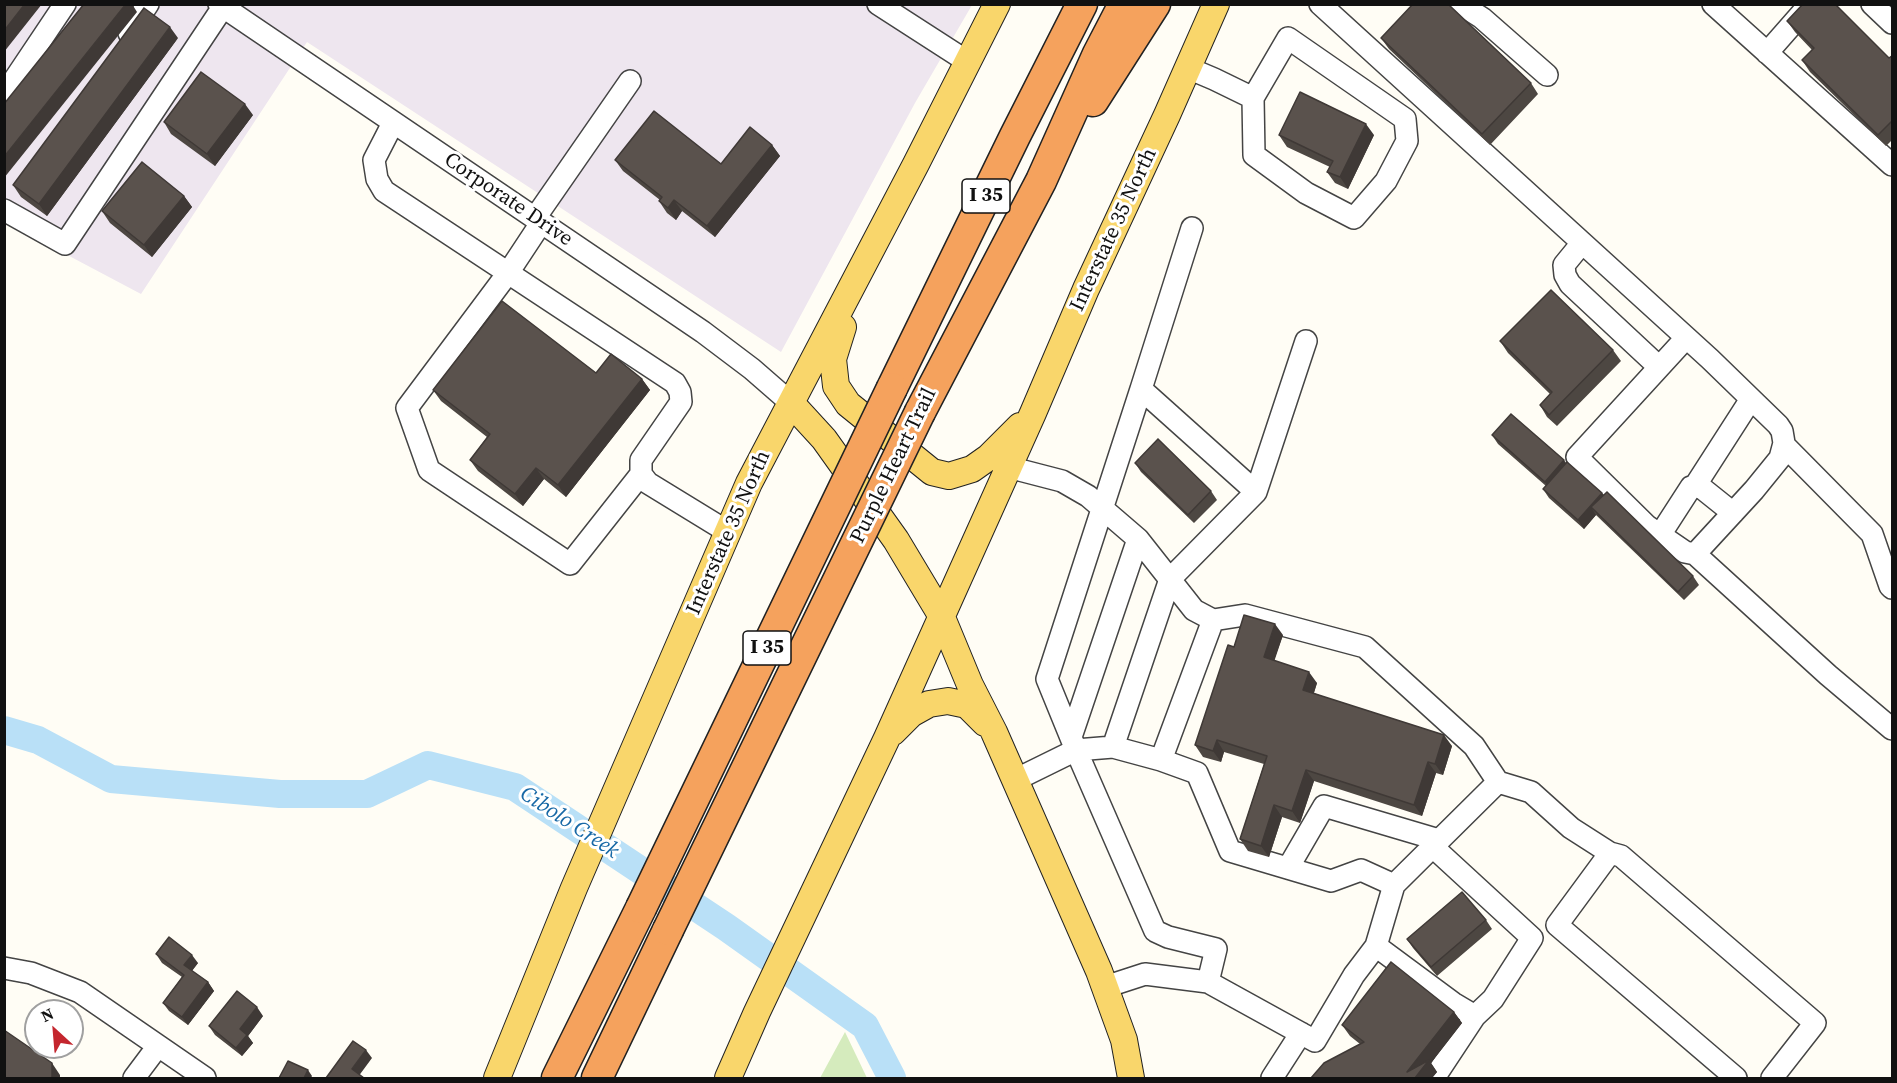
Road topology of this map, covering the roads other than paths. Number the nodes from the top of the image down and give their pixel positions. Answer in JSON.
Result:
{"nodes":[{"id":1,"x":65,"y":4,"type":"edge"},
{"id":2,"x":148,"y":4,"type":"edge"},
{"id":3,"x":878,"y":4,"type":"edge"},
{"id":4,"x":997,"y":4,"type":"edge"},
{"id":5,"x":1082,"y":4,"type":"edge"},
{"id":6,"x":1124,"y":4,"type":"edge"},
{"id":7,"x":1155,"y":4,"type":"edge"},
{"id":8,"x":1216,"y":4,"type":"edge"},
{"id":9,"x":1320,"y":4,"type":"edge"},
{"id":10,"x":1460,"y":4,"type":"edge"},
{"id":11,"x":1713,"y":4,"type":"edge"},
{"id":12,"x":1810,"y":4,"type":"edge"},
{"id":13,"x":1872,"y":4,"type":"edge"},
{"id":14,"x":221,"y":6,"type":"edge"},
{"id":15,"x":1893,"y":23,"type":"edge"},
{"id":16,"x":1767,"y":53,"type":"junction"},
{"id":17,"x":115,"y":54,"type":"edge"},
{"id":18,"x":968,"y":62,"type":"junction"},
{"id":19,"x":1188,"y":68,"type":"junction"},
{"id":20,"x":1547,"y":75,"type":"dead end"},
{"id":21,"x":630,"y":81,"type":"dead end"},
{"id":22,"x":4,"y":95,"type":"edge"},
{"id":23,"x":1253,"y":98,"type":"junction"},
{"id":24,"x":393,"y":123,"type":"junction"},
{"id":25,"x":1893,"y":165,"type":"edge"},
{"id":26,"x":1041,"y":181,"type":"junction"},
{"id":27,"x":21,"y":192,"type":"edge"},
{"id":28,"x":6,"y":211,"type":"edge"},
{"id":29,"x":538,"y":220,"type":"junction"},
{"id":30,"x":1192,"y":228,"type":"dead end"},
{"id":31,"x":1582,"y":243,"type":"junction"},
{"id":32,"x":865,"y":261,"type":"junction"},
{"id":33,"x":508,"y":273,"type":"junction"},
{"id":34,"x":1686,"y":338,"type":"junction"},
{"id":35,"x":1306,"y":341,"type":"dead end"},
{"id":36,"x":1659,"y":367,"type":"junction"},
{"id":37,"x":1141,"y":389,"type":"junction"},
{"id":38,"x":1751,"y":399,"type":"junction"},
{"id":39,"x":791,"y":403,"type":"junction"},
{"id":40,"x":1033,"y":413,"type":"junction"},
{"id":41,"x":1784,"y":445,"type":"junction"},
{"id":42,"x":1008,"y":466,"type":"junction"},
{"id":43,"x":641,"y":474,"type":"junction"},
{"id":44,"x":1695,"y":486,"type":"junction"},
{"id":45,"x":1256,"y":492,"type":"junction"},
{"id":46,"x":1102,"y":508,"type":"junction"},
{"id":47,"x":1733,"y":513,"type":"junction"},
{"id":48,"x":728,"y":532,"type":"junction"},
{"id":49,"x":1660,"y":535,"type":"junction"},
{"id":50,"x":1138,"y":539,"type":"junction"},
{"id":51,"x":1695,"y":554,"type":"junction"},
{"id":52,"x":1170,"y":579,"type":"junction"},
{"id":53,"x":1893,"y":588,"type":"edge"},
{"id":54,"x":941,"y":615,"type":"junction"},
{"id":55,"x":1213,"y":620,"type":"junction"},
{"id":56,"x":1893,"y":729,"type":"edge"},
{"id":57,"x":994,"y":732,"type":"junction"},
{"id":58,"x":887,"y":738,"type":"junction"},
{"id":59,"x":1073,"y":744,"type":"junction"},
{"id":60,"x":1113,"y":747,"type":"junction"},
{"id":61,"x":1161,"y":760,"type":"junction"},
{"id":62,"x":1015,"y":780,"type":"junction"},
{"id":63,"x":1498,"y":782,"type":"junction"},
{"id":64,"x":1436,"y":844,"type":"junction"},
{"id":65,"x":1610,"y":853,"type":"junction"},
{"id":66,"x":1288,"y":868,"type":"junction"},
{"id":67,"x":1394,"y":885,"type":"junction"},
{"id":68,"x":1557,"y":924,"type":"junction"},
{"id":69,"x":1532,"y":938,"type":"junction"},
{"id":70,"x":1376,"y":946,"type":"junction"},
{"id":71,"x":4,"y":968,"type":"edge"},
{"id":72,"x":1208,"y":982,"type":"junction"},
{"id":73,"x":1105,"y":987,"type":"junction"},
{"id":74,"x":1475,"y":1016,"type":"junction"},
{"id":75,"x":1301,"y":1034,"type":"junction"},
{"id":76,"x":158,"y":1046,"type":"junction"},
{"id":77,"x":134,"y":1078,"type":"edge"},
{"id":78,"x":205,"y":1078,"type":"edge"},
{"id":79,"x":497,"y":1078,"type":"edge"},
{"id":80,"x":557,"y":1078,"type":"edge"},
{"id":81,"x":597,"y":1078,"type":"edge"},
{"id":82,"x":728,"y":1078,"type":"edge"},
{"id":83,"x":1131,"y":1078,"type":"edge"},
{"id":84,"x":1272,"y":1078,"type":"edge"},
{"id":85,"x":1434,"y":1078,"type":"edge"},
{"id":86,"x":1736,"y":1078,"type":"edge"},
{"id":87,"x":1772,"y":1078,"type":"edge"}],
"edges":[{"from":1,"to":22,"type":"street"},
{"from":2,"to":17,"type":"street"},
{"from":3,"to":18,"type":"street"},
{"from":4,"to":18,"type":"main road","name":"Interstate 35 North"},
{"from":5,"to":80,"type":"highway","name":"Purple Heart Trail","number":"I 35","bridge":true},
{"from":6,"to":26,"type":"highway","name":"Purple Heart Trail","number":"I 35"},
{"from":7,"to":26,"type":"highway"},
{"from":8,"to":19,"type":"main road","name":"Interstate 35 North"},
{"from":9,"to":31,"type":"street"},
{"from":10,"to":20,"type":"street"},
{"from":11,"to":16,"type":"street"},
{"from":12,"to":16,"type":"street"},
{"from":13,"to":15,"type":"street"},
{"from":14,"to":24,"type":"street","name":"Corporate Drive"},
{"from":14,"to":28,"type":"street"},
{"from":16,"to":25,"type":"street"},
{"from":18,"to":32,"type":"main road","name":"Interstate 35 North"},
{"from":19,"to":23,"type":"street"},
{"from":19,"to":40,"type":"main road","name":"Interstate 35 North"},
{"from":21,"to":29,"type":"street"},
{"from":23,"to":23,"type":"street"},
{"from":24,"to":29,"type":"street","name":"Corporate Drive"},
{"from":24,"to":33,"type":"street"},
{"from":26,"to":81,"type":"highway","name":"Purple Heart Trail","number":"I 35","bridge":true},
{"from":27,"to":28,"type":"street"},
{"from":29,"to":33,"type":"street"},
{"from":29,"to":39,"type":"street","name":"Corporate Drive"},
{"from":30,"to":37,"type":"street"},
{"from":31,"to":34,"type":"street"},
{"from":31,"to":36,"type":"street"},
{"from":32,"to":39,"type":"main road","name":"Interstate 35 North"},
{"from":32,"to":40,"type":"main road"},
{"from":33,"to":43,"type":"street"},
{"from":33,"to":43,"type":"street"},
{"from":34,"to":36,"type":"street"},
{"from":34,"to":38,"type":"street"},
{"from":35,"to":45,"type":"street"},
{"from":36,"to":49,"type":"street"},
{"from":37,"to":45,"type":"street"},
{"from":37,"to":46,"type":"street"},
{"from":38,"to":41,"type":"street"},
{"from":38,"to":44,"type":"street"},
{"from":39,"to":48,"type":"main road","name":"Interstate 35 North"},
{"from":39,"to":54,"type":"main road"},
{"from":40,"to":42,"type":"main road","name":"Interstate 35 North"},
{"from":41,"to":47,"type":"street"},
{"from":41,"to":53,"type":"street"},
{"from":42,"to":46,"type":"street"},
{"from":42,"to":54,"type":"main road","name":"Interstate 35 North"},
{"from":43,"to":48,"type":"street"},
{"from":44,"to":47,"type":"street"},
{"from":44,"to":49,"type":"street"},
{"from":45,"to":52,"type":"street"},
{"from":46,"to":50,"type":"street"},
{"from":46,"to":59,"type":"street"},
{"from":47,"to":51,"type":"street"},
{"from":48,"to":79,"type":"main road","name":"Interstate 35 North"},
{"from":49,"to":51,"type":"street"},
{"from":50,"to":52,"type":"street"},
{"from":50,"to":59,"type":"street"},
{"from":51,"to":56,"type":"street"},
{"from":52,"to":55,"type":"street"},
{"from":52,"to":60,"type":"street"},
{"from":54,"to":57,"type":"main road"},
{"from":54,"to":58,"type":"main road","name":"Interstate 35 North"},
{"from":55,"to":61,"type":"street"},
{"from":55,"to":63,"type":"street"},
{"from":57,"to":58,"type":"main road"},
{"from":57,"to":62,"type":"main road"},
{"from":58,"to":82,"type":"main road","name":"Interstate 35 North"},
{"from":59,"to":60,"type":"street"},
{"from":59,"to":62,"type":"street"},
{"from":59,"to":72,"type":"street"},
{"from":60,"to":61,"type":"street"},
{"from":61,"to":66,"type":"street"},
{"from":62,"to":73,"type":"main road"},
{"from":63,"to":64,"type":"street"},
{"from":63,"to":65,"type":"street"},
{"from":64,"to":66,"type":"street"},
{"from":64,"to":67,"type":"street"},
{"from":64,"to":69,"type":"street"},
{"from":65,"to":68,"type":"street"},
{"from":65,"to":87,"type":"street"},
{"from":66,"to":67,"type":"street"},
{"from":67,"to":70,"type":"street"},
{"from":68,"to":69,"type":"street"},
{"from":68,"to":86,"type":"street"},
{"from":69,"to":74,"type":"street"},
{"from":70,"to":74,"type":"street"},
{"from":70,"to":75,"type":"street"},
{"from":71,"to":76,"type":"street"},
{"from":72,"to":73,"type":"street"},
{"from":72,"to":75,"type":"street"},
{"from":73,"to":83,"type":"main road"},
{"from":74,"to":85,"type":"street"},
{"from":75,"to":84,"type":"street"},
{"from":76,"to":77,"type":"street"},
{"from":76,"to":78,"type":"street"}]}
